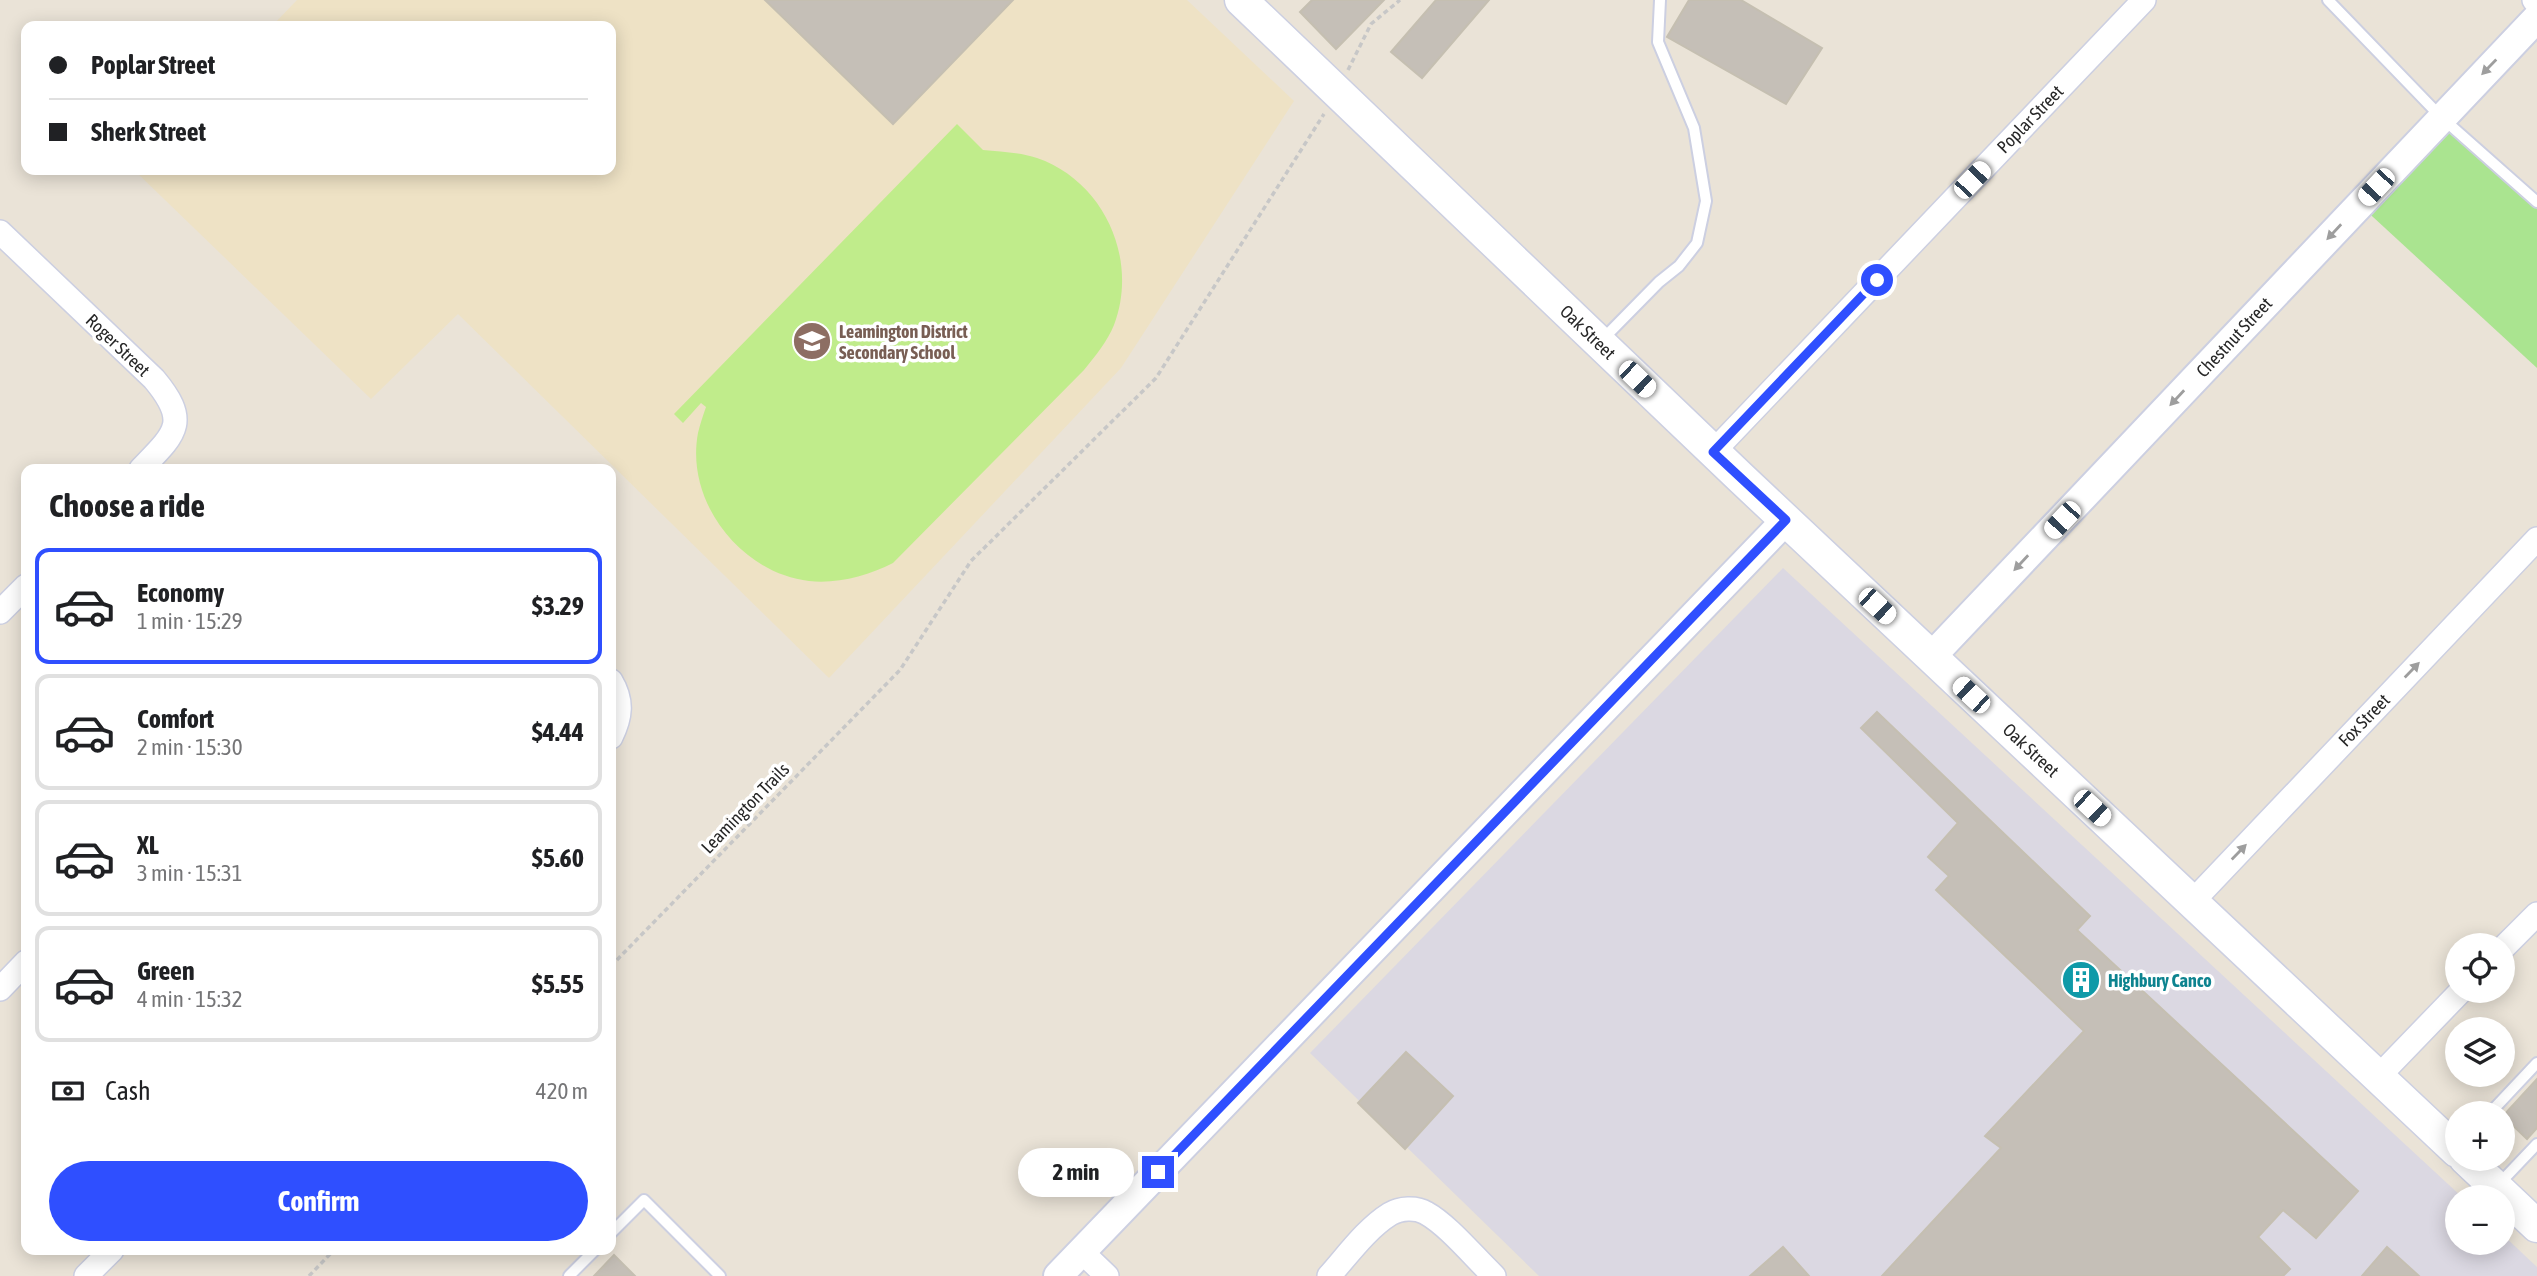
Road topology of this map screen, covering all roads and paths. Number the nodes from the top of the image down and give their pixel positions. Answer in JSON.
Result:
{"nodes":[{"id":1,"x":1241,"y":0,"type":"edge"},
{"id":2,"x":1400,"y":0,"type":"edge"},
{"id":3,"x":1660,"y":0,"type":"edge"},
{"id":4,"x":2144,"y":0,"type":"edge"},
{"id":5,"x":2328,"y":0,"type":"edge"},
{"id":6,"x":2537,"y":18,"type":"edge"},
{"id":7,"x":1338,"y":92,"type":"junction"},
{"id":8,"x":2441,"y":117,"type":"junction"},
{"id":9,"x":2537,"y":202,"type":"edge"},
{"id":10,"x":1,"y":236,"type":"edge"},
{"id":11,"x":1599,"y":343,"type":"junction"},
{"id":12,"x":1713,"y":452,"type":"junction"},
{"id":13,"x":146,"y":464,"type":"edge"},
{"id":14,"x":1786,"y":520,"type":"junction"},
{"id":15,"x":2537,"y":539,"type":"edge"},
{"id":16,"x":21,"y":591,"type":"edge"},
{"id":17,"x":0,"y":612,"type":"edge"},
{"id":18,"x":1931,"y":657,"type":"junction"},
{"id":19,"x":616,"y":690,"type":"edge"},
{"id":20,"x":616,"y":726,"type":"edge"},
{"id":21,"x":2192,"y":902,"type":"junction"},
{"id":22,"x":2537,"y":914,"type":"edge"},
{"id":23,"x":2515,"y":936,"type":"edge"},
{"id":24,"x":616,"y":961,"type":"edge"},
{"id":25,"x":21,"y":967,"type":"edge"},
{"id":26,"x":0,"y":989,"type":"edge"},
{"id":27,"x":2449,"y":1003,"type":"edge"},
{"id":28,"x":2537,"y":1063,"type":"edge"},
{"id":29,"x":2537,"y":1073,"type":"edge"},
{"id":30,"x":2378,"y":1077,"type":"junction"},
{"id":31,"x":2501,"y":1101,"type":"edge"},
{"id":32,"x":2510,"y":1101,"type":"edge"},
{"id":33,"x":2445,"y":1139,"type":"edge"},
{"id":34,"x":2537,"y":1144,"type":"edge"},
{"id":35,"x":2479,"y":1171,"type":"edge"},
{"id":36,"x":2494,"y":1185,"type":"edge"},
{"id":37,"x":2498,"y":1185,"type":"edge"},
{"id":38,"x":2515,"y":1205,"type":"edge"},
{"id":39,"x":2537,"y":1226,"type":"edge"},
{"id":40,"x":616,"y":1228,"type":"edge"},
{"id":41,"x":1082,"y":1252,"type":"junction"},
{"id":42,"x":107,"y":1255,"type":"edge"},
{"id":43,"x":329,"y":1255,"type":"edge"},
{"id":44,"x":590,"y":1255,"type":"edge"},
{"id":45,"x":86,"y":1276,"type":"edge"},
{"id":46,"x":309,"y":1276,"type":"edge"},
{"id":47,"x":569,"y":1276,"type":"edge"},
{"id":48,"x":720,"y":1276,"type":"edge"},
{"id":49,"x":1058,"y":1276,"type":"edge"},
{"id":50,"x":1107,"y":1276,"type":"edge"},
{"id":51,"x":1329,"y":1276,"type":"edge"},
{"id":52,"x":1494,"y":1276,"type":"edge"}],
"edges":[{"from":1,"to":7,"type":"main road","name":"Oak Street"},
{"from":2,"to":7,"type":"path"},
{"from":3,"to":11,"type":"lane"},
{"from":4,"to":12,"type":"street","name":"Poplar Street"},
{"from":5,"to":8,"type":"lane"},
{"from":6,"to":8,"type":"street","name":"Chestnut Street","one_way":true},
{"from":7,"to":11,"type":"main road","name":"Oak Street"},
{"from":7,"to":24,"type":"path","name":"Leamington Trails"},
{"from":8,"to":9,"type":"lane"},
{"from":8,"to":18,"type":"street","name":"Chestnut Street","one_way":true},
{"from":10,"to":13,"type":"street","name":"Roger Street"},
{"from":11,"to":12,"type":"main road","name":"Oak Street"},
{"from":12,"to":14,"type":"main road","name":"Oak Street"},
{"from":14,"to":18,"type":"main road","name":"Oak Street"},
{"from":14,"to":41,"type":"street"},
{"from":21,"to":15,"type":"street","name":"Fox Street","one_way":true},
{"from":16,"to":17,"type":"street"},
{"from":18,"to":21,"type":"main road","name":"Oak Street"},
{"from":19,"to":20,"type":"street"},
{"from":21,"to":30,"type":"main road","name":"Oak Street"},
{"from":22,"to":23,"type":"street"},
{"from":25,"to":26,"type":"street"},
{"from":27,"to":30,"type":"street"},
{"from":28,"to":31,"type":"lane"},
{"from":29,"to":32,"type":"lane"},
{"from":30,"to":33,"type":"main road","name":"Oak Street"},
{"from":34,"to":37,"type":"lane"},
{"from":35,"to":36,"type":"main road"},
{"from":38,"to":39,"type":"main road"},
{"from":40,"to":48,"type":"lane"},
{"from":41,"to":49,"type":"street"},
{"from":41,"to":50,"type":"street"},
{"from":42,"to":45,"type":"street"},
{"from":43,"to":46,"type":"path"},
{"from":44,"to":47,"type":"lane"},
{"from":51,"to":52,"type":"street"}]}
